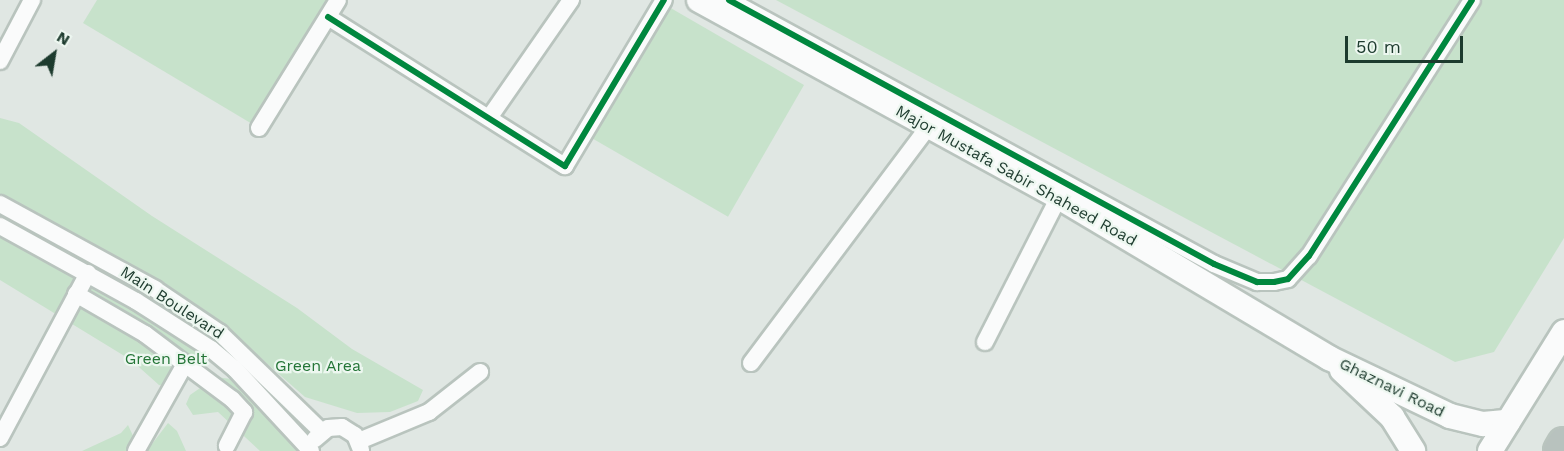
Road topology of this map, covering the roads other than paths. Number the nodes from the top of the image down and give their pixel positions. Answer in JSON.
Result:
{"nodes":[{"id":1,"x":32,"y":0,"type":"edge"},
{"id":2,"x":338,"y":0,"type":"edge"},
{"id":3,"x":571,"y":0,"type":"edge"},
{"id":4,"x":664,"y":0,"type":"edge"},
{"id":5,"x":699,"y":0,"type":"edge"},
{"id":6,"x":729,"y":0,"type":"edge"},
{"id":7,"x":1472,"y":0,"type":"edge"},
{"id":8,"x":328,"y":17,"type":"junction"},
{"id":9,"x":0,"y":61,"type":"edge"},
{"id":10,"x":489,"y":118,"type":"junction"},
{"id":11,"x":929,"y":126,"type":"junction"},
{"id":12,"x":259,"y":128,"type":"dead end"},
{"id":13,"x":1059,"y":197,"type":"junction"},
{"id":14,"x":0,"y":204,"type":"edge"},
{"id":15,"x":0,"y":226,"type":"edge"},
{"id":16,"x":88,"y":273,"type":"junction"},
{"id":17,"x":76,"y":294,"type":"junction"},
{"id":18,"x":1564,"y":332,"type":"edge"},
{"id":19,"x":985,"y":342,"type":"dead end"},
{"id":20,"x":236,"y":346,"type":"junction"},
{"id":21,"x":1329,"y":358,"type":"junction"},
{"id":22,"x":224,"y":359,"type":"junction"},
{"id":23,"x":751,"y":363,"type":"dead end"},
{"id":24,"x":185,"y":364,"type":"junction"},
{"id":25,"x":480,"y":372,"type":"dead end"},
{"id":26,"x":206,"y":379,"type":"junction"},
{"id":27,"x":1508,"y":422,"type":"junction"},
{"id":28,"x":321,"y":431,"type":"junction"},
{"id":29,"x":0,"y":438,"type":"edge"},
{"id":30,"x":1564,"y":444,"type":"edge"},
{"id":31,"x":227,"y":446,"type":"dead end"},
{"id":32,"x":360,"y":446,"type":"edge"},
{"id":33,"x":136,"y":451,"type":"edge"},
{"id":34,"x":312,"y":451,"type":"edge"},
{"id":35,"x":1413,"y":451,"type":"edge"},
{"id":36,"x":1490,"y":451,"type":"edge"},
{"id":37,"x":1560,"y":451,"type":"edge"}],
"edges":[{"from":1,"to":9,"type":"street"},
{"from":2,"to":8,"type":"street"},
{"from":3,"to":10,"type":"street"},
{"from":4,"to":10,"type":"street"},
{"from":5,"to":11,"type":"street","name":"Major Mustafa Sabir Shaheed Road"},
{"from":6,"to":7,"type":"street"},
{"from":8,"to":10,"type":"street"},
{"from":8,"to":12,"type":"street"},
{"from":11,"to":13,"type":"street","name":"Major Mustafa Sabir Shaheed Road"},
{"from":11,"to":23,"type":"street"},
{"from":13,"to":19,"type":"street"},
{"from":13,"to":21,"type":"street","name":"Major Mustafa Sabir Shaheed Road"},
{"from":14,"to":20,"type":"street","name":"Main Boulevard"},
{"from":15,"to":16,"type":"street","name":"Main Boulevard"},
{"from":16,"to":17,"type":"street"},
{"from":16,"to":22,"type":"street","name":"Main Boulevard"},
{"from":17,"to":24,"type":"street"},
{"from":17,"to":29,"type":"street"},
{"from":18,"to":27,"type":"street"},
{"from":20,"to":22,"type":"street"},
{"from":20,"to":28,"type":"street","name":"Main Boulevard"},
{"from":21,"to":27,"type":"street","name":"Ghaznavi Road"},
{"from":21,"to":35,"type":"street","name":"Ghaznavi Road"},
{"from":22,"to":26,"type":"street"},
{"from":22,"to":34,"type":"street","name":"Main Boulevard"},
{"from":24,"to":26,"type":"street"},
{"from":24,"to":33,"type":"street"},
{"from":25,"to":32,"type":"street"},
{"from":26,"to":31,"type":"street"},
{"from":27,"to":36,"type":"street"},
{"from":28,"to":32,"type":"street"},
{"from":28,"to":34,"type":"street"},
{"from":30,"to":37,"type":"highway"}]}
